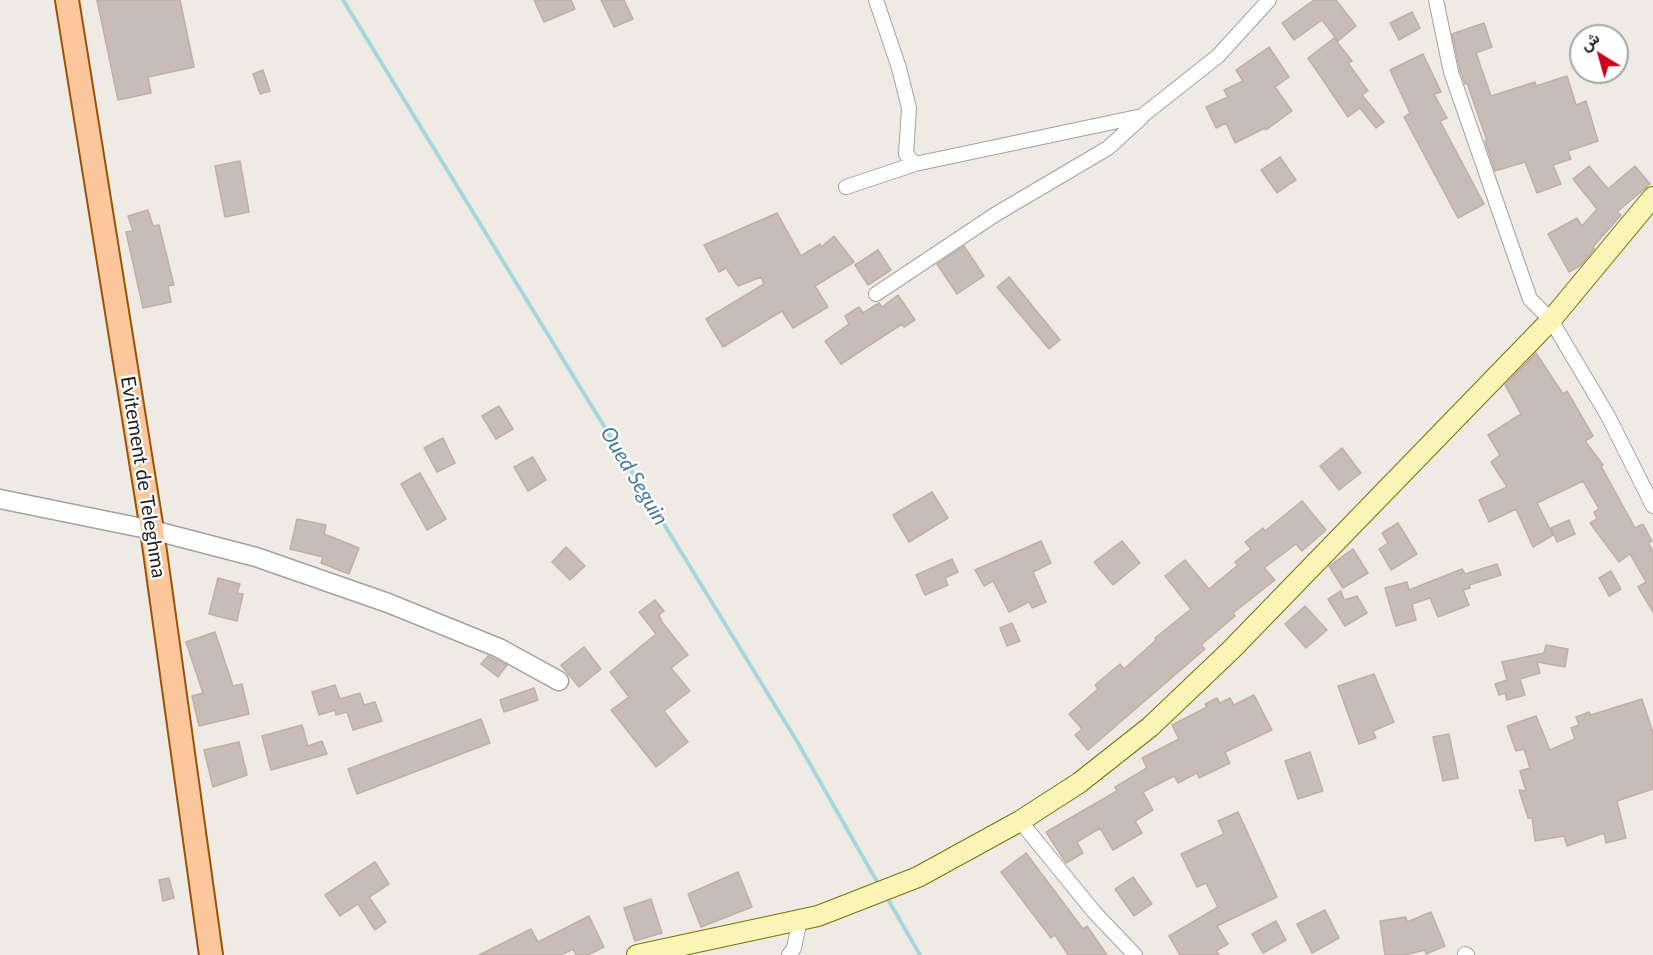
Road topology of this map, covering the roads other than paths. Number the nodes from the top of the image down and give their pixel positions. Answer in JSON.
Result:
{"nodes":[{"id":1,"x":67,"y":0,"type":"edge"},
{"id":2,"x":876,"y":0,"type":"edge"},
{"id":3,"x":1269,"y":0,"type":"edge"},
{"id":4,"x":1436,"y":0,"type":"edge"},
{"id":5,"x":1143,"y":116,"type":"junction"},
{"id":6,"x":915,"y":164,"type":"junction"},
{"id":7,"x":846,"y":187,"type":"dead end"},
{"id":8,"x":1653,"y":197,"type":"edge"},
{"id":9,"x":876,"y":294,"type":"dead end"},
{"id":10,"x":1551,"y":320,"type":"junction"},
{"id":11,"x":0,"y":499,"type":"edge"},
{"id":12,"x":1653,"y":506,"type":"edge"},
{"id":13,"x":152,"y":530,"type":"junction"},
{"id":14,"x":559,"y":681,"type":"dead end"},
{"id":15,"x":1020,"y":821,"type":"junction"},
{"id":16,"x":800,"y":920,"type":"junction"},
{"id":17,"x":211,"y":955,"type":"edge"},
{"id":18,"x":637,"y":955,"type":"edge"},
{"id":19,"x":789,"y":955,"type":"edge"},
{"id":20,"x":1135,"y":955,"type":"edge"}],
"edges":[{"from":1,"to":13,"type":"main road","name":"Evitement de Teleghma"},
{"from":2,"to":6,"type":"street"},
{"from":3,"to":5,"type":"street"},
{"from":4,"to":10,"type":"street"},
{"from":5,"to":6,"type":"street"},
{"from":5,"to":9,"type":"street"},
{"from":6,"to":7,"type":"street"},
{"from":8,"to":10,"type":"main road"},
{"from":10,"to":12,"type":"street"},
{"from":10,"to":15,"type":"main road"},
{"from":11,"to":13,"type":"street"},
{"from":13,"to":14,"type":"street"},
{"from":13,"to":17,"type":"main road","name":"Evitement de Teleghma"},
{"from":15,"to":16,"type":"main road"},
{"from":15,"to":20,"type":"street"},
{"from":16,"to":18,"type":"main road"},
{"from":16,"to":19,"type":"street"}]}
